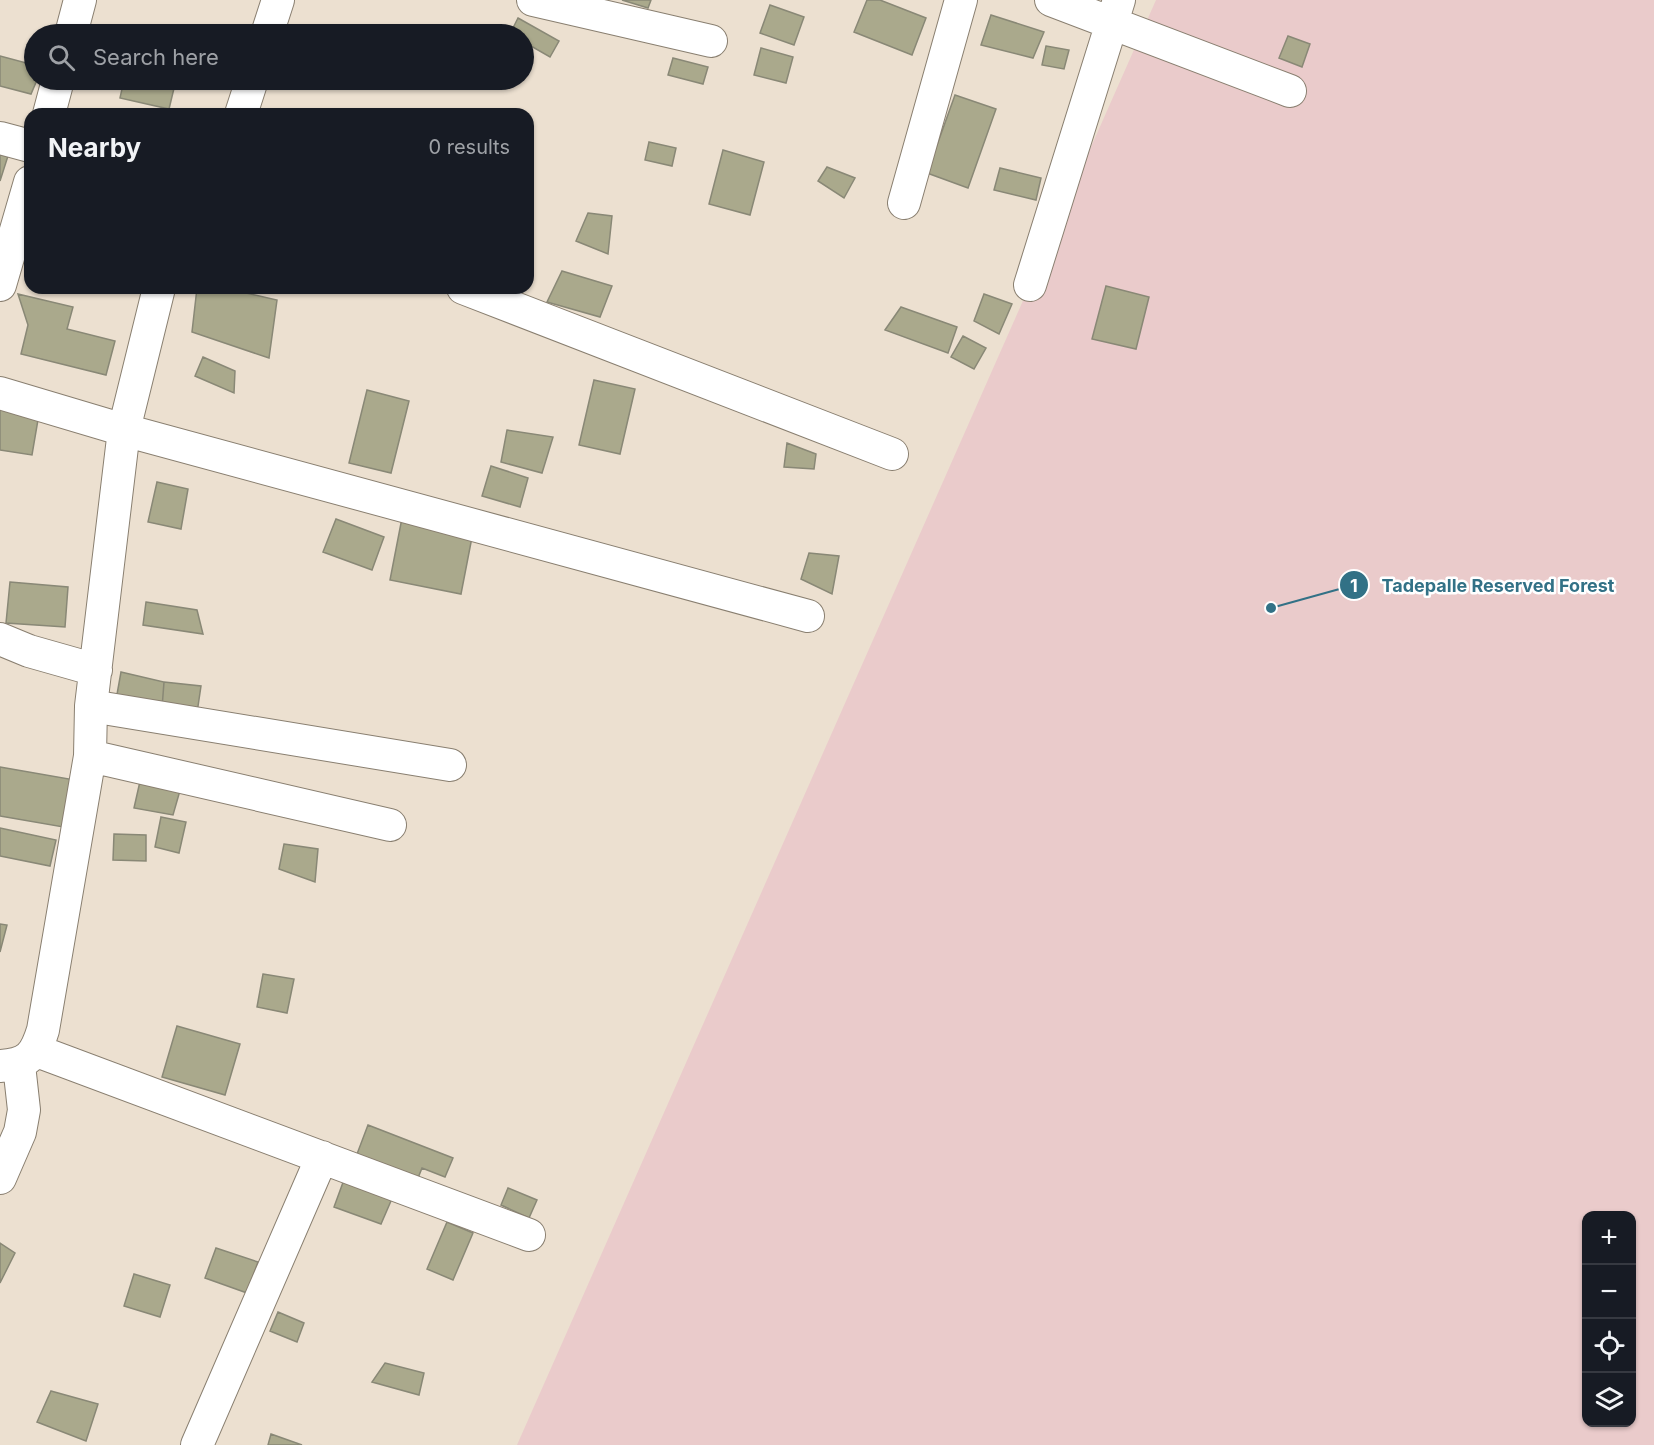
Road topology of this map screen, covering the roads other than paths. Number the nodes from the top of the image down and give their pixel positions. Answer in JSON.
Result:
{"nodes":[{"id":1,"x":80,"y":0,"type":"edge"},
{"id":2,"x":278,"y":0,"type":"edge"},
{"id":3,"x":532,"y":0,"type":"edge"},
{"id":4,"x":961,"y":0,"type":"edge"},
{"id":5,"x":1051,"y":0,"type":"edge"},
{"id":6,"x":1115,"y":12,"type":"edge"},
{"id":7,"x":74,"y":24,"type":"edge"},
{"id":8,"x":270,"y":24,"type":"edge"},
{"id":9,"x":711,"y":41,"type":"dead end"},
{"id":10,"x":55,"y":90,"type":"edge"},
{"id":11,"x":249,"y":90,"type":"edge"},
{"id":12,"x":1290,"y":91,"type":"dead end"},
{"id":13,"x":51,"y":108,"type":"edge"},
{"id":14,"x":243,"y":108,"type":"edge"},
{"id":15,"x":0,"y":138,"type":"edge"},
{"id":16,"x":24,"y":144,"type":"edge"},
{"id":17,"x":24,"y":203,"type":"edge"},
{"id":18,"x":904,"y":203,"type":"dead end"},
{"id":19,"x":0,"y":285,"type":"edge"},
{"id":20,"x":1030,"y":285,"type":"dead end"},
{"id":21,"x":158,"y":294,"type":"edge"},
{"id":22,"x":479,"y":294,"type":"edge"},
{"id":23,"x":0,"y":393,"type":"edge"},
{"id":24,"x":124,"y":430,"type":"junction"},
{"id":25,"x":892,"y":454,"type":"dead end"},
{"id":26,"x":808,"y":616,"type":"dead end"},
{"id":27,"x":0,"y":639,"type":"edge"},
{"id":28,"x":96,"y":670,"type":"junction"},
{"id":29,"x":91,"y":706,"type":"junction"},
{"id":30,"x":90,"y":756,"type":"junction"},
{"id":31,"x":450,"y":765,"type":"dead end"},
{"id":32,"x":390,"y":825,"type":"dead end"},
{"id":33,"x":18,"y":1060,"type":"edge"},
{"id":34,"x":322,"y":1157,"type":"junction"},
{"id":35,"x":0,"y":1178,"type":"edge"},
{"id":36,"x":529,"y":1235,"type":"dead end"},
{"id":37,"x":198,"y":1445,"type":"edge"}],
"edges":[{"from":1,"to":7,"type":"street"},
{"from":2,"to":8,"type":"street"},
{"from":3,"to":9,"type":"street"},
{"from":4,"to":18,"type":"street"},
{"from":5,"to":6,"type":"street"},
{"from":6,"to":12,"type":"street"},
{"from":6,"to":20,"type":"street"},
{"from":10,"to":13,"type":"street"},
{"from":11,"to":14,"type":"street"},
{"from":15,"to":16,"type":"street"},
{"from":17,"to":19,"type":"street"},
{"from":21,"to":24,"type":"street"},
{"from":22,"to":25,"type":"street"},
{"from":23,"to":24,"type":"street"},
{"from":24,"to":26,"type":"street"},
{"from":24,"to":28,"type":"street"},
{"from":27,"to":28,"type":"street"},
{"from":28,"to":29,"type":"street"},
{"from":29,"to":30,"type":"street"},
{"from":29,"to":31,"type":"street"},
{"from":30,"to":32,"type":"street"},
{"from":30,"to":33,"type":"street"},
{"from":33,"to":34,"type":"street"},
{"from":33,"to":35,"type":"street"},
{"from":34,"to":36,"type":"street"},
{"from":34,"to":37,"type":"street"}]}
